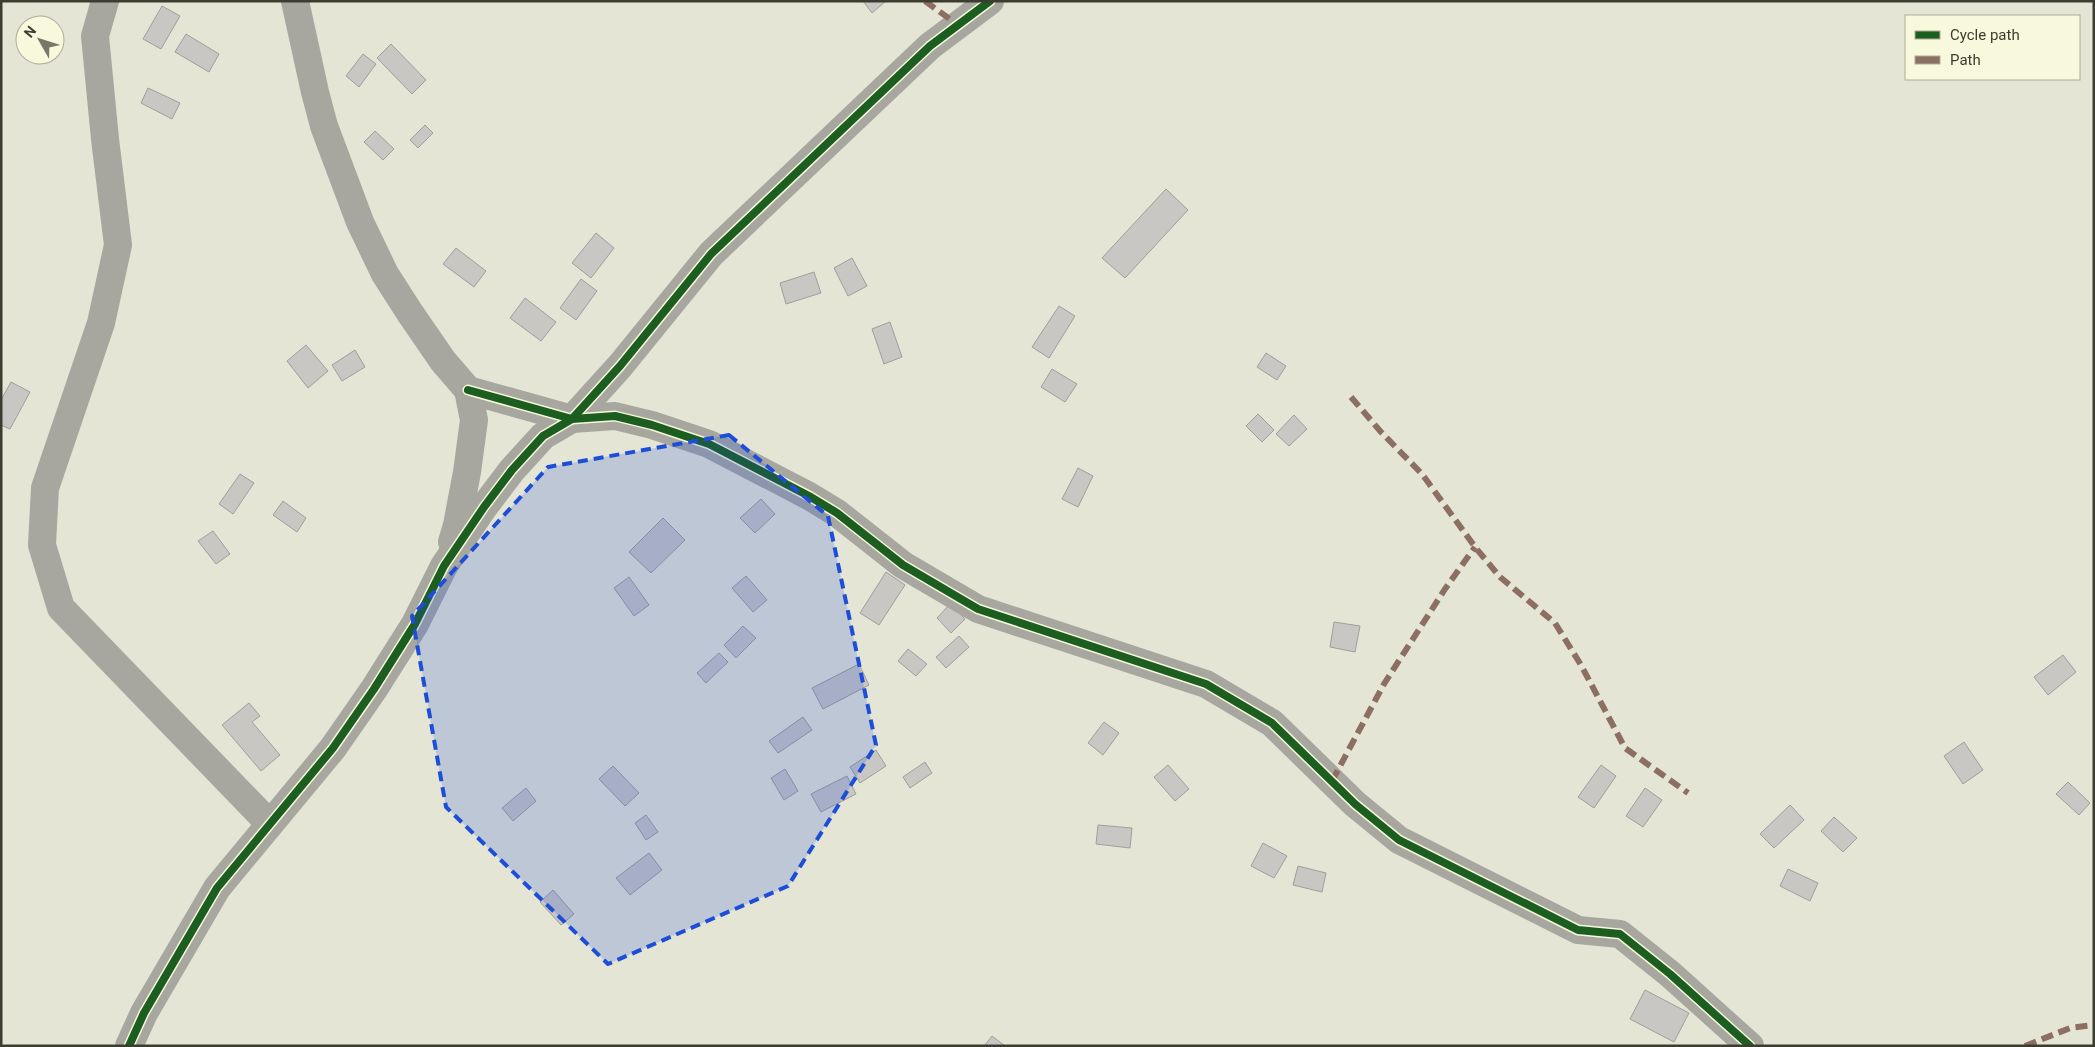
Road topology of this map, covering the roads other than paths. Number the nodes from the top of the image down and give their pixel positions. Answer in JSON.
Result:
{"nodes":[{"id":1,"x":105,"y":1,"type":"edge"},
{"id":2,"x":295,"y":1,"type":"edge"},
{"id":3,"x":990,"y":1,"type":"edge"},
{"id":4,"x":468,"y":390,"type":"junction"},
{"id":5,"x":572,"y":419,"type":"junction"},
{"id":6,"x":444,"y":566,"type":"junction"},
{"id":7,"x":269,"y":823,"type":"junction"},
{"id":8,"x":129,"y":1046,"type":"edge"},
{"id":9,"x":1750,"y":1046,"type":"edge"}],
"edges":[{"from":1,"to":7,"type":"street"},
{"from":2,"to":4,"type":"street"},
{"from":3,"to":5,"type":"street"},
{"from":4,"to":5,"type":"street"},
{"from":4,"to":6,"type":"street"},
{"from":5,"to":6,"type":"street"},
{"from":5,"to":9,"type":"street"},
{"from":6,"to":7,"type":"street"},
{"from":7,"to":8,"type":"street"}]}
